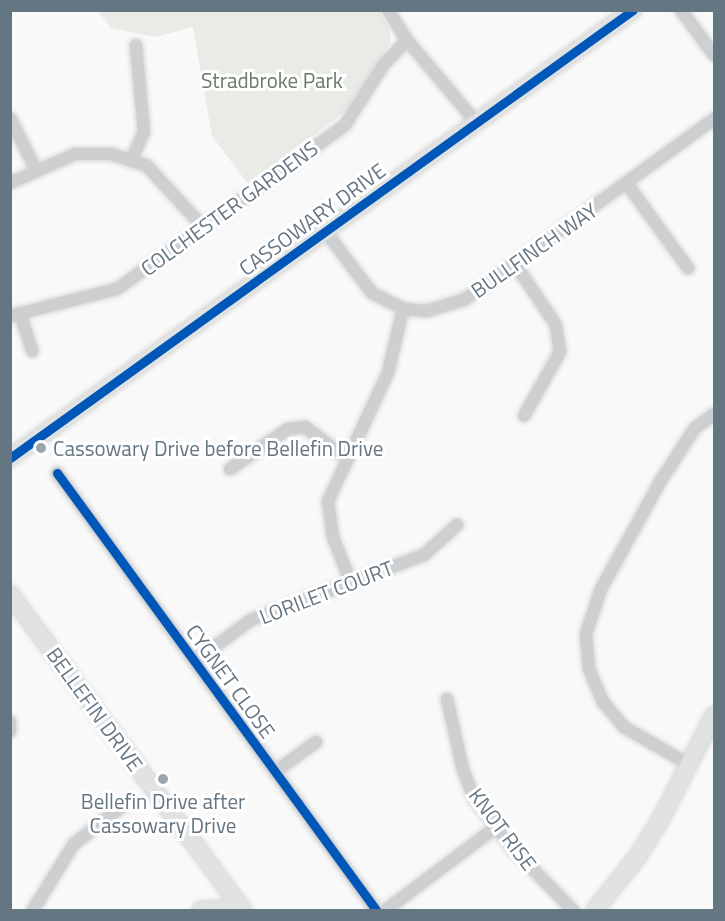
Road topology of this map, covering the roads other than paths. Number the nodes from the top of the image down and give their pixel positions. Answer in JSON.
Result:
{"nodes":[{"id":1,"x":388,"y":10,"type":"edge"},
{"id":2,"x":633,"y":10,"type":"edge"},
{"id":3,"x":681,"y":10,"type":"edge"},
{"id":4,"x":407,"y":40,"type":"junction"},
{"id":5,"x":136,"y":45,"type":"dead end"},
{"id":6,"x":714,"y":55,"type":"edge"},
{"id":7,"x":10,"y":118,"type":"edge"},
{"id":8,"x":714,"y":119,"type":"edge"},
{"id":9,"x":476,"y":121,"type":"junction"},
{"id":10,"x":131,"y":161,"type":"junction"},
{"id":11,"x":36,"y":170,"type":"junction"},
{"id":12,"x":10,"y":183,"type":"edge"},
{"id":13,"x":627,"y":184,"type":"junction"},
{"id":14,"x":203,"y":227,"type":"junction"},
{"id":15,"x":326,"y":232,"type":"junction"},
{"id":16,"x":515,"y":264,"type":"junction"},
{"id":17,"x":688,"y":268,"type":"dead end"},
{"id":18,"x":403,"y":309,"type":"junction"},
{"id":19,"x":15,"y":314,"type":"edge"},
{"id":20,"x":32,"y":351,"type":"dead end"},
{"id":21,"x":714,"y":414,"type":"edge"},
{"id":22,"x":524,"y":416,"type":"dead end"},
{"id":23,"x":345,"y":457,"type":"junction"},
{"id":24,"x":11,"y":459,"type":"edge"},
{"id":25,"x":230,"y":469,"type":"dead end"},
{"id":26,"x":57,"y":473,"type":"dead end"},
{"id":27,"x":457,"y":525,"type":"dead end"},
{"id":28,"x":351,"y":583,"type":"junction"},
{"id":29,"x":10,"y":594,"type":"edge"},
{"id":30,"x":195,"y":661,"type":"junction"},
{"id":31,"x":447,"y":699,"type":"dead end"},
{"id":32,"x":714,"y":715,"type":"edge"},
{"id":33,"x":10,"y":722,"type":"edge"},
{"id":34,"x":10,"y":731,"type":"edge"},
{"id":35,"x":316,"y":742,"type":"dead end"},
{"id":36,"x":690,"y":765,"type":"junction"},
{"id":37,"x":275,"y":772,"type":"junction"},
{"id":38,"x":124,"y":804,"type":"dead end"},
{"id":39,"x":496,"y":827,"type":"junction"},
{"id":40,"x":223,"y":882,"type":"junction"},
{"id":41,"x":242,"y":909,"type":"edge"},
{"id":42,"x":33,"y":910,"type":"edge"},
{"id":43,"x":201,"y":910,"type":"edge"},
{"id":44,"x":376,"y":910,"type":"edge"},
{"id":45,"x":386,"y":910,"type":"edge"},
{"id":46,"x":573,"y":910,"type":"edge"},
{"id":47,"x":595,"y":910,"type":"edge"}],
"edges":[{"from":1,"to":4,"type":"street"},
{"from":2,"to":9,"type":"street","name":"CASSOWARY DRIVE"},
{"from":3,"to":6,"type":"street"},
{"from":4,"to":9,"type":"street"},
{"from":4,"to":14,"type":"street","name":"COLCHESTER GARDENS"},
{"from":5,"to":10,"type":"street"},
{"from":7,"to":11,"type":"street"},
{"from":8,"to":13,"type":"street","name":"BULLFINCH WAY"},
{"from":9,"to":15,"type":"street","name":"CASSOWARY DRIVE"},
{"from":10,"to":11,"type":"street"},
{"from":10,"to":14,"type":"street"},
{"from":11,"to":12,"type":"street"},
{"from":13,"to":16,"type":"street","name":"BULLFINCH WAY"},
{"from":13,"to":17,"type":"street"},
{"from":14,"to":19,"type":"street","name":"COLCHESTER GARDENS"},
{"from":15,"to":18,"type":"street","name":"BULLFINCH WAY"},
{"from":15,"to":24,"type":"street","name":"CASSOWARY DRIVE"},
{"from":16,"to":18,"type":"street","name":"BULLFINCH WAY"},
{"from":16,"to":22,"type":"street"},
{"from":18,"to":23,"type":"street"},
{"from":19,"to":20,"type":"street"},
{"from":21,"to":36,"type":"street"},
{"from":23,"to":25,"type":"street"},
{"from":23,"to":28,"type":"street"},
{"from":26,"to":30,"type":"street","name":"CYGNET CLOSE"},
{"from":27,"to":28,"type":"street","name":"LORILET COURT"},
{"from":28,"to":30,"type":"street","name":"LORILET COURT"},
{"from":29,"to":40,"type":"street","name":"BELLEFIN DRIVE"},
{"from":30,"to":37,"type":"street","name":"CYGNET CLOSE"},
{"from":31,"to":39,"type":"street","name":"KNOT RISE"},
{"from":32,"to":36,"type":"street"},
{"from":33,"to":34,"type":"street"},
{"from":35,"to":37,"type":"street"},
{"from":36,"to":47,"type":"street"},
{"from":37,"to":44,"type":"street","name":"CYGNET CLOSE"},
{"from":38,"to":42,"type":"street"},
{"from":39,"to":45,"type":"street"},
{"from":39,"to":46,"type":"street","name":"KNOT RISE"},
{"from":40,"to":41,"type":"street","name":"BELLEFIN DRIVE"},
{"from":40,"to":43,"type":"street"},
{"from":41,"to":43,"type":"street"}]}
